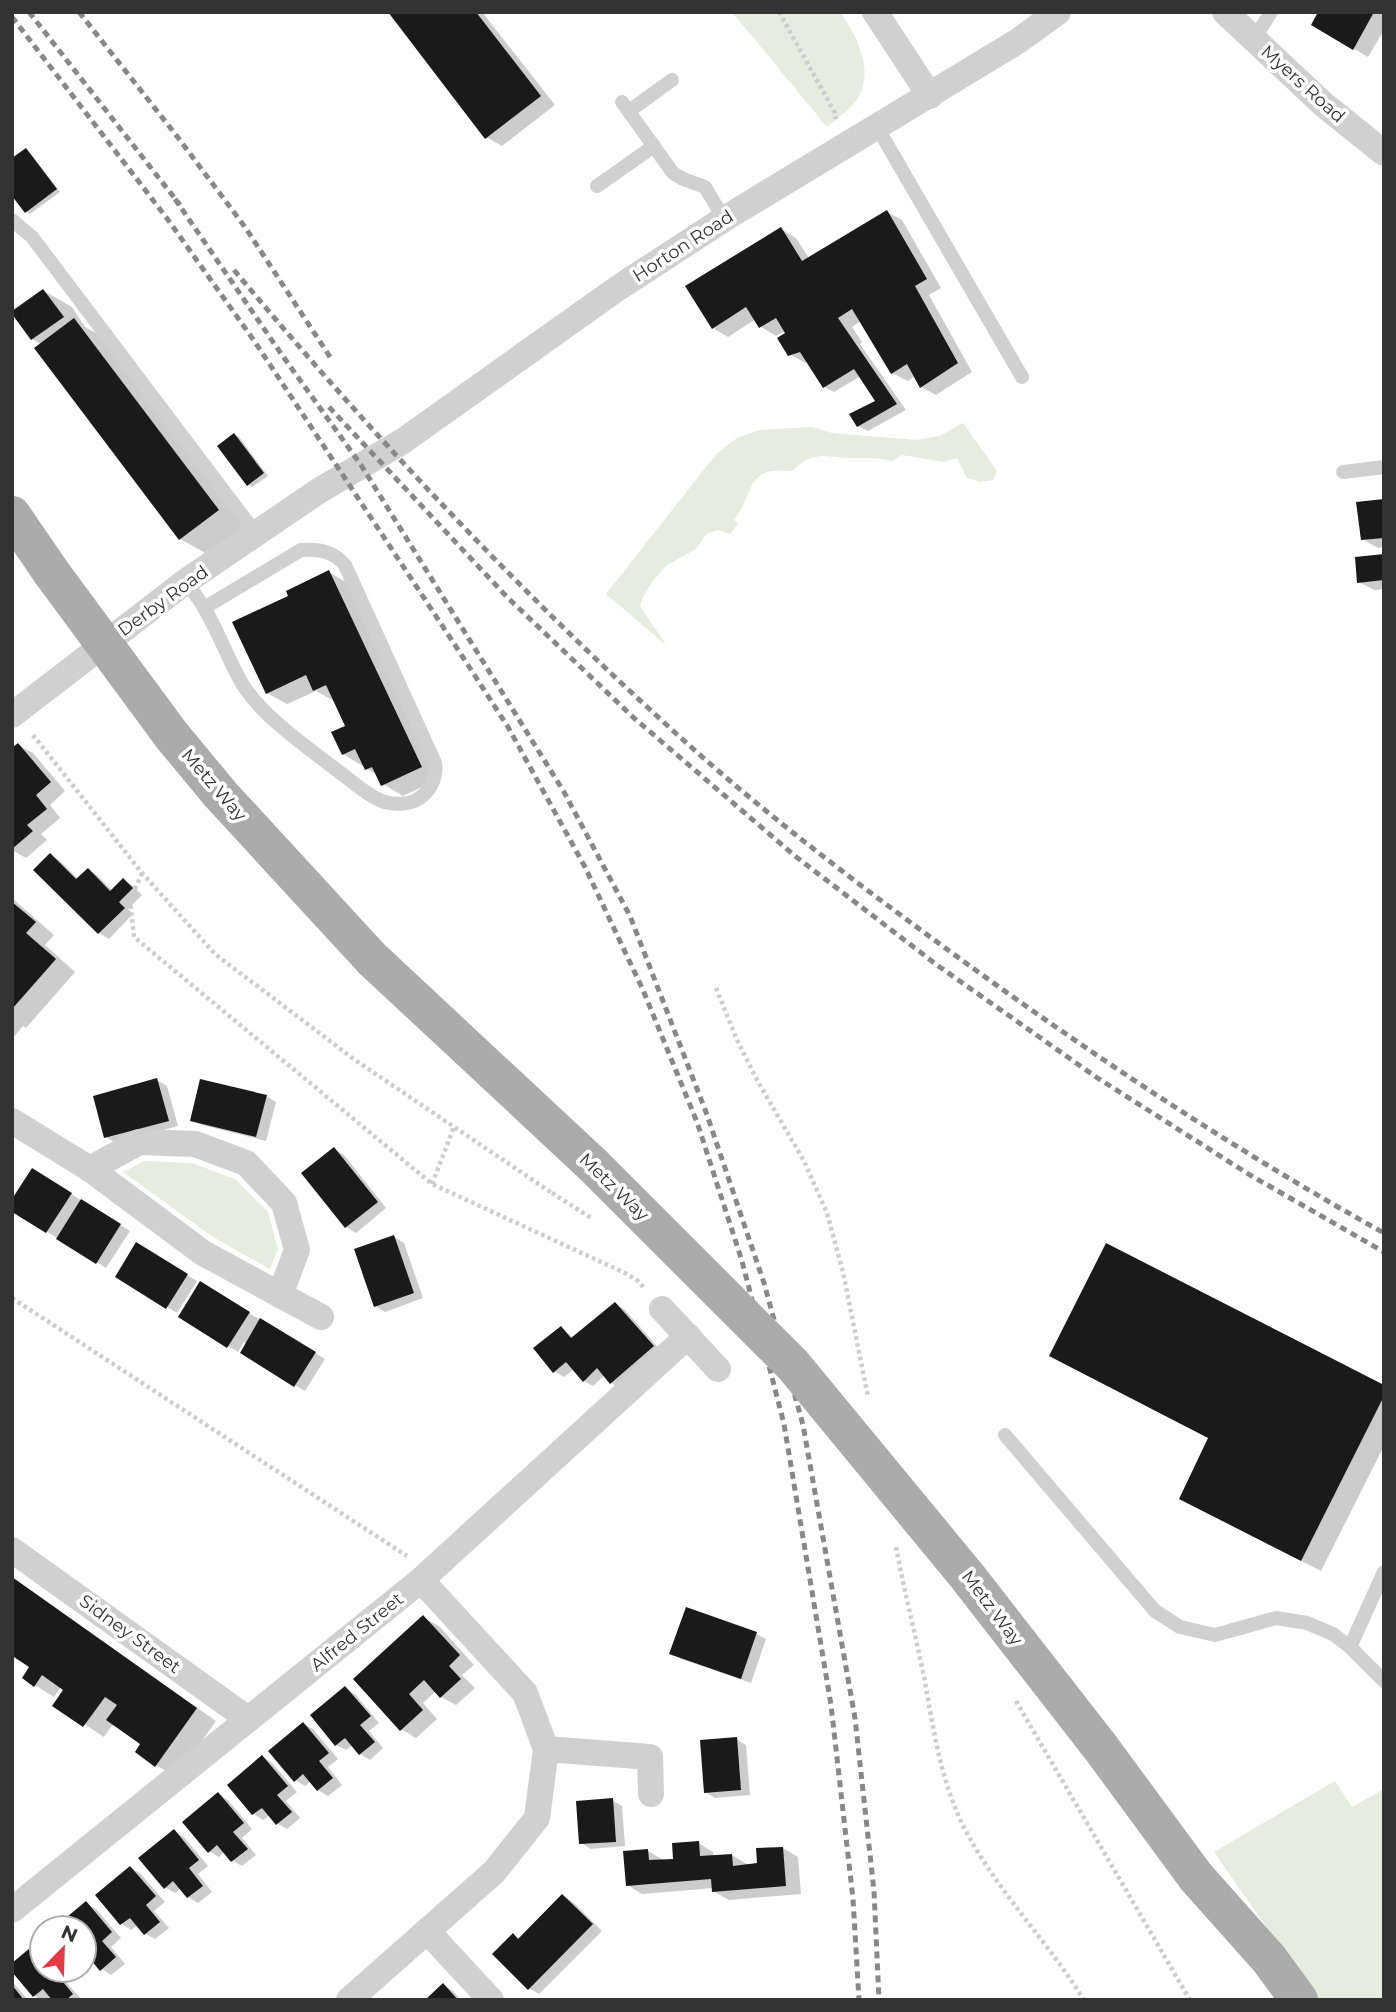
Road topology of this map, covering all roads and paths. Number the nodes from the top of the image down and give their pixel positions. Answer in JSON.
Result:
{"nodes":[{"id":1,"x":779,"y":12,"type":"edge"},
{"id":2,"x":875,"y":12,"type":"edge"},
{"id":3,"x":1058,"y":12,"type":"edge"},
{"id":4,"x":1225,"y":12,"type":"edge"},
{"id":5,"x":1270,"y":12,"type":"edge"},
{"id":6,"x":1254,"y":39,"type":"junction"},
{"id":7,"x":672,"y":80,"type":"dead end"},
{"id":8,"x":930,"y":96,"type":"junction"},
{"id":9,"x":877,"y":127,"type":"junction"},
{"id":10,"x":654,"y":146,"type":"junction"},
{"id":11,"x":1384,"y":153,"type":"edge"},
{"id":12,"x":824,"y":158,"type":"junction"},
{"id":13,"x":597,"y":186,"type":"dead end"},
{"id":14,"x":724,"y":219,"type":"junction"},
{"id":15,"x":12,"y":220,"type":"edge"},
{"id":16,"x":1022,"y":377,"type":"dead end"},
{"id":17,"x":1384,"y":467,"type":"edge"},
{"id":18,"x":1343,"y":472,"type":"dead end"},
{"id":19,"x":317,"y":492,"type":"joint"},
{"id":20,"x":12,"y":515,"type":"edge"},
{"id":21,"x":257,"y":535,"type":"junction"},
{"id":22,"x":186,"y":582,"type":"junction"},
{"id":23,"x":204,"y":608,"type":"junction"},
{"id":24,"x":14,"y":713,"type":"edge"},
{"id":25,"x":142,"y":873,"type":"junction"},
{"id":26,"x":12,"y":1121,"type":"edge"},
{"id":27,"x":454,"y":1127,"type":"junction"},
{"id":28,"x":90,"y":1169,"type":"junction"},
{"id":29,"x":432,"y":1184,"type":"junction"},
{"id":30,"x":552,"y":1194,"type":"dead end"},
{"id":31,"x":280,"y":1295,"type":"junction"},
{"id":32,"x":12,"y":1298,"type":"edge"},
{"id":33,"x":662,"y":1309,"type":"joint"},
{"id":34,"x":321,"y":1317,"type":"dead end"},
{"id":35,"x":688,"y":1336,"type":"junction"},
{"id":36,"x":718,"y":1369,"type":"dead end"},
{"id":37,"x":1005,"y":1434,"type":"dead end"},
{"id":38,"x":12,"y":1550,"type":"edge"},
{"id":39,"x":1384,"y":1572,"type":"edge"},
{"id":40,"x":426,"y":1576,"type":"junction"},
{"id":41,"x":1350,"y":1647,"type":"junction"},
{"id":42,"x":1384,"y":1681,"type":"edge"},
{"id":43,"x":1012,"y":1695,"type":"dead end"},
{"id":44,"x":248,"y":1719,"type":"junction"},
{"id":45,"x":546,"y":1749,"type":"junction"},
{"id":46,"x":651,"y":1794,"type":"dead end"},
{"id":47,"x":1196,"y":1877,"type":"junction"},
{"id":48,"x":12,"y":1910,"type":"edge"},
{"id":49,"x":428,"y":1931,"type":"junction"},
{"id":50,"x":349,"y":2000,"type":"edge"},
{"id":51,"x":491,"y":2000,"type":"edge"},
{"id":52,"x":1190,"y":2000,"type":"edge"},
{"id":53,"x":1273,"y":2000,"type":"edge"},
{"id":54,"x":1299,"y":2000,"type":"edge"}],
"edges":[{"from":1,"to":12,"type":"path"},
{"from":2,"to":8,"type":"street"},
{"from":3,"to":8,"type":"street","name":"Horton Road"},
{"from":4,"to":6,"type":"street","name":"Myers Road"},
{"from":5,"to":6,"type":"lane"},
{"from":6,"to":11,"type":"street","name":"Myers Road"},
{"from":7,"to":10,"type":"lane"},
{"from":8,"to":9,"type":"street","name":"Horton Road"},
{"from":9,"to":12,"type":"street","name":"Horton Road"},
{"from":9,"to":16,"type":"lane"},
{"from":10,"to":13,"type":"lane"},
{"from":10,"to":14,"type":"lane"},
{"from":12,"to":14,"type":"street","name":"Horton Road"},
{"from":14,"to":19,"type":"street","name":"Horton Road"},
{"from":15,"to":21,"type":"lane"},
{"from":17,"to":18,"type":"lane"},
{"from":19,"to":21,"type":"street","name":"Derby Road"},
{"from":20,"to":47,"type":"main road","name":"Metz Way","bridge":true},
{"from":21,"to":22,"type":"street","name":"Derby Road"},
{"from":22,"to":23,"type":"lane"},
{"from":22,"to":24,"type":"street","name":"Derby Road"},
{"from":23,"to":23,"type":"lane"},
{"from":24,"to":25,"type":"path"},
{"from":25,"to":27,"type":"path"},
{"from":25,"to":29,"type":"path"},
{"from":26,"to":28,"type":"street"},
{"from":27,"to":29,"type":"path"},
{"from":27,"to":30,"type":"path"},
{"from":28,"to":31,"type":"street"},
{"from":28,"to":31,"type":"street"},
{"from":29,"to":33,"type":"path"},
{"from":31,"to":34,"type":"street"},
{"from":32,"to":40,"type":"path"},
{"from":33,"to":35,"type":"street"},
{"from":35,"to":36,"type":"street"},
{"from":35,"to":40,"type":"street","name":"Alfred Street"},
{"from":37,"to":41,"type":"lane"},
{"from":38,"to":44,"type":"street","name":"Sidney Street"},
{"from":39,"to":41,"type":"lane"},
{"from":40,"to":44,"type":"street","name":"Alfred Street"},
{"from":40,"to":45,"type":"street"},
{"from":41,"to":42,"type":"lane"},
{"from":43,"to":52,"type":"path"},
{"from":44,"to":48,"type":"street","name":"Alfred Street"},
{"from":45,"to":46,"type":"street"},
{"from":45,"to":49,"type":"street"},
{"from":47,"to":53,"type":"main road","name":"Metz Way"},
{"from":47,"to":54,"type":"main road","name":"Metz Way"},
{"from":49,"to":50,"type":"street"},
{"from":49,"to":51,"type":"street"}]}
